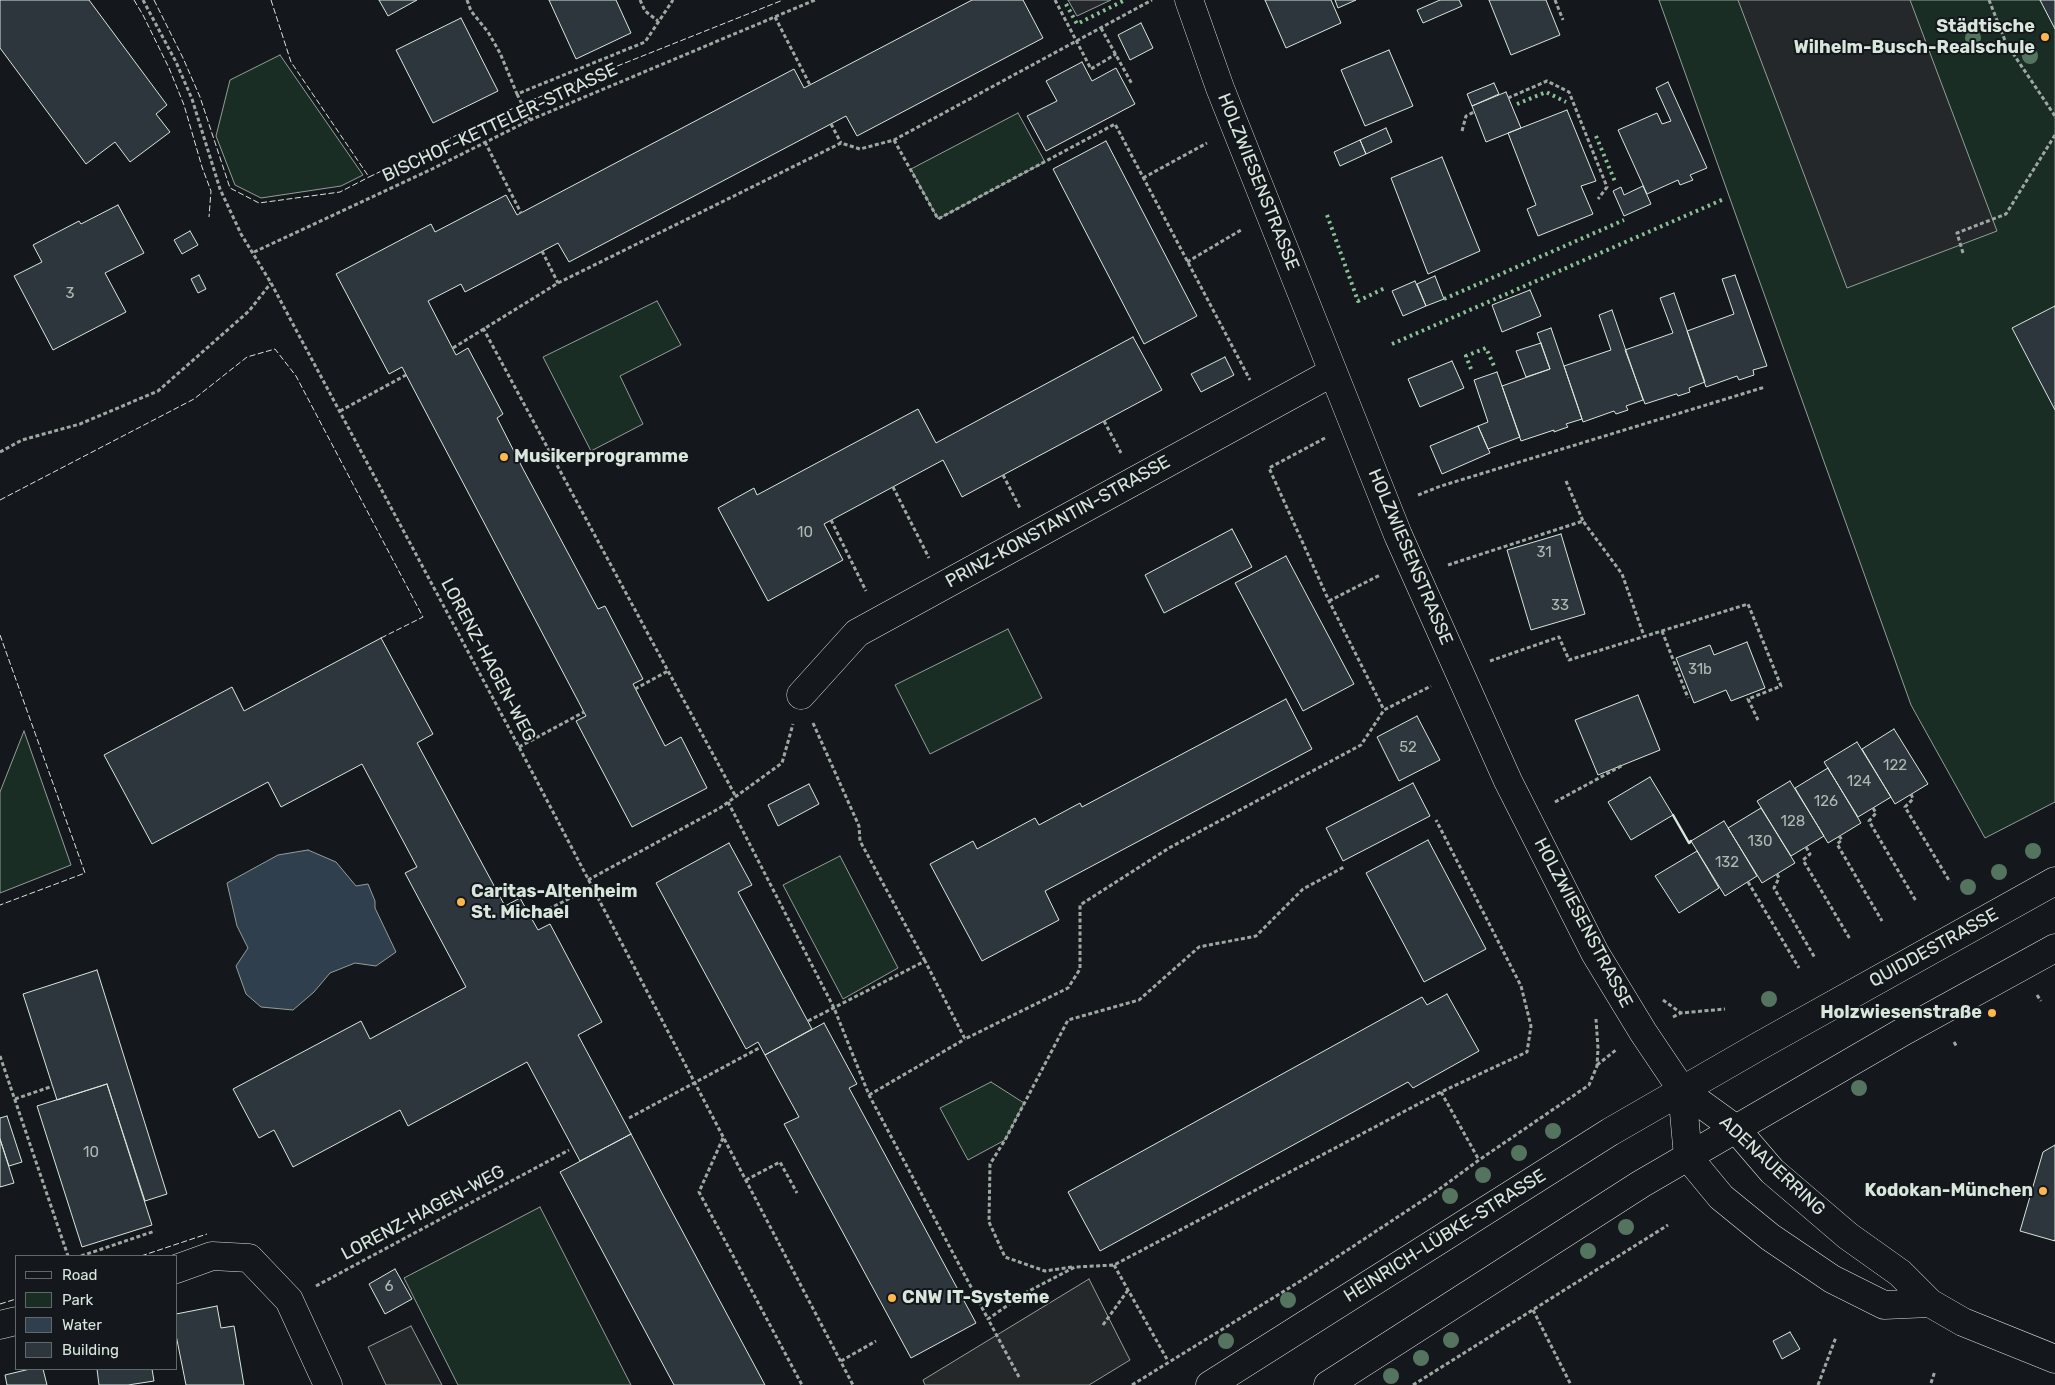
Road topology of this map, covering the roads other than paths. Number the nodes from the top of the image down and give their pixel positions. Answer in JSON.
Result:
{"nodes":[{"id":1,"x":1189,"y":0,"type":"edge"},
{"id":2,"x":1333,"y":372,"type":"junction"},
{"id":3,"x":800,"y":695,"type":"road end"},
{"id":4,"x":2055,"y":881,"type":"edge"},
{"id":5,"x":2055,"y":948,"type":"edge"},
{"id":6,"x":1682,"y":1090,"type":"junction"},
{"id":7,"x":1736,"y":1128,"type":"junction"},
{"id":8,"x":1688,"y":1157,"type":"junction"},
{"id":9,"x":178,"y":1267,"type":"edge"},
{"id":10,"x":1930,"y":1303,"type":"junction"},
{"id":11,"x":15,"y":1320,"type":"edge"},
{"id":12,"x":0,"y":1325,"type":"edge"},
{"id":13,"x":2055,"y":1358,"type":"edge"},
{"id":14,"x":328,"y":1385,"type":"edge"},
{"id":15,"x":1210,"y":1385,"type":"edge"},
{"id":16,"x":1328,"y":1385,"type":"edge"}],
"edges":[{"from":1,"to":2,"type":"street","name":"HOLZWIESENSTRASSE"},
{"from":2,"to":3,"type":"street","name":"PRINZ-KONSTANTIN-STRASSE"},
{"from":2,"to":6,"type":"street","name":"HOLZWIESENSTRASSE"},
{"from":4,"to":6,"type":"street","name":"QUIDDESTRASSE"},
{"from":5,"to":7,"type":"street"},
{"from":6,"to":7,"type":"street","name":"ADENAUERRING"},
{"from":6,"to":8,"type":"street"},
{"from":6,"to":15,"type":"street","name":"HEINRICH-LÜBKE-STRASSE"},
{"from":7,"to":8,"type":"street"},
{"from":7,"to":10,"type":"street","name":"ADENAUERRING"},
{"from":8,"to":10,"type":"street"},
{"from":8,"to":16,"type":"street"},
{"from":9,"to":14,"type":"street"},
{"from":10,"to":13,"type":"street","name":"ADENAUERRING"},
{"from":11,"to":12,"type":"street"}]}
